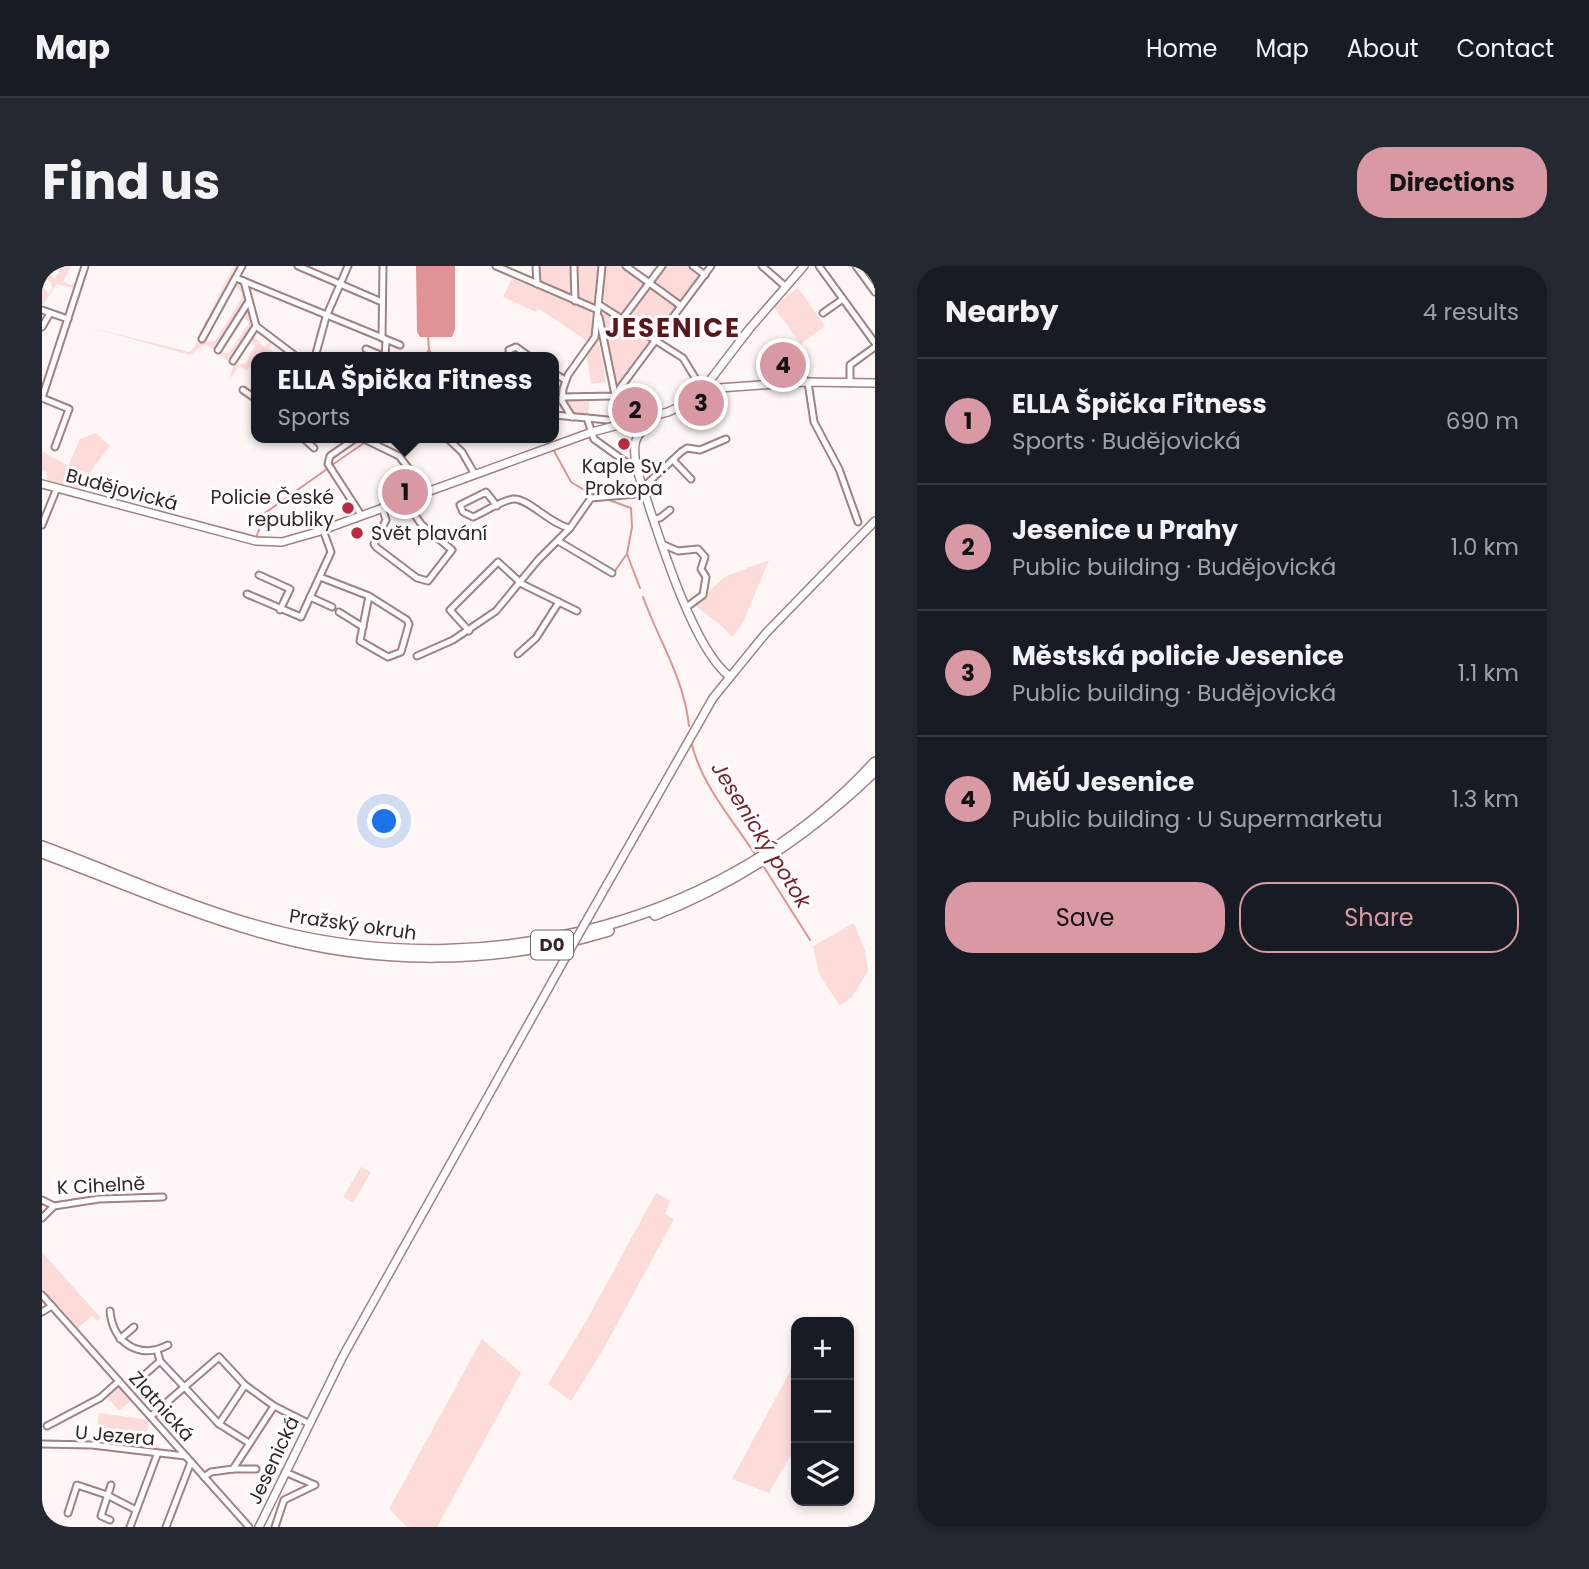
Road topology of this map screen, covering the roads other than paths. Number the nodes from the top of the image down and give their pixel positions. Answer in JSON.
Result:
{"nodes":[{"id":1,"x":85,"y":266,"type":"edge"},
{"id":2,"x":242,"y":266,"type":"edge"},
{"id":3,"x":298,"y":266,"type":"edge"},
{"id":4,"x":348,"y":266,"type":"edge"},
{"id":5,"x":383,"y":266,"type":"edge"},
{"id":6,"x":496,"y":266,"type":"edge"},
{"id":7,"x":536,"y":266,"type":"edge"},
{"id":8,"x":574,"y":266,"type":"edge"},
{"id":9,"x":626,"y":266,"type":"edge"},
{"id":10,"x":662,"y":266,"type":"edge"},
{"id":11,"x":693,"y":266,"type":"edge"},
{"id":12,"x":711,"y":266,"type":"edge"},
{"id":13,"x":762,"y":266,"type":"edge"},
{"id":14,"x":804,"y":266,"type":"edge"},
{"id":15,"x":819,"y":266,"type":"edge"},
{"id":16,"x":856,"y":266,"type":"edge"},
{"id":17,"x":603,"y":267,"type":"edge"},
{"id":18,"x":705,"y":275,"type":"junction"},
{"id":19,"x":236,"y":278,"type":"junction"},
{"id":20,"x":244,"y":281,"type":"junction"},
{"id":21,"x":649,"y":283,"type":"junction"},
{"id":22,"x":537,"y":284,"type":"junction"},
{"id":23,"x":339,"y":285,"type":"junction"},
{"id":24,"x":786,"y":287,"type":"junction"},
{"id":25,"x":875,"y":292,"type":"edge"},
{"id":26,"x":843,"y":299,"type":"junction"},
{"id":27,"x":249,"y":301,"type":"junction"},
{"id":28,"x":575,"y":301,"type":"junction"},
{"id":29,"x":382,"y":302,"type":"junction"},
{"id":30,"x":681,"y":306,"type":"junction"},
{"id":31,"x":599,"y":307,"type":"junction"},
{"id":32,"x":42,"y":310,"type":"edge"},
{"id":33,"x":50,"y":313,"type":"junction"},
{"id":34,"x":823,"y":313,"type":"dead end"},
{"id":35,"x":326,"y":317,"type":"junction"},
{"id":36,"x":623,"y":318,"type":"junction"},
{"id":37,"x":68,"y":319,"type":"junction"},
{"id":38,"x":256,"y":326,"type":"junction"},
{"id":39,"x":42,"y":327,"type":"edge"},
{"id":40,"x":658,"y":339,"type":"junction"},
{"id":41,"x":202,"y":340,"type":"dead end"},
{"id":42,"x":384,"y":340,"type":"junction"},
{"id":43,"x":400,"y":345,"type":"dead end"},
{"id":44,"x":875,"y":345,"type":"edge"},
{"id":45,"x":787,"y":347,"type":"dead end"},
{"id":46,"x":366,"y":349,"type":"dead end"},
{"id":47,"x":218,"y":350,"type":"dead end"},
{"id":48,"x":290,"y":352,"type":"edge"},
{"id":49,"x":316,"y":352,"type":"edge"},
{"id":50,"x":373,"y":352,"type":"edge"},
{"id":51,"x":385,"y":352,"type":"edge"},
{"id":52,"x":798,"y":354,"type":"dead end"},
{"id":53,"x":233,"y":361,"type":"dead end"},
{"id":54,"x":719,"y":369,"type":"junction"},
{"id":55,"x":559,"y":376,"type":"edge"},
{"id":56,"x":565,"y":380,"type":"junction"},
{"id":57,"x":807,"y":382,"type":"junction"},
{"id":58,"x":850,"y":383,"type":"junction"},
{"id":59,"x":875,"y":383,"type":"edge"},
{"id":60,"x":775,"y":384,"type":"junction"},
{"id":61,"x":727,"y":386,"type":"junction"},
{"id":62,"x":702,"y":388,"type":"junction"},
{"id":63,"x":243,"y":390,"type":"dead end"},
{"id":64,"x":251,"y":396,"type":"edge"},
{"id":65,"x":614,"y":396,"type":"junction"},
{"id":66,"x":562,"y":397,"type":"junction"},
{"id":67,"x":698,"y":397,"type":"junction"},
{"id":68,"x":559,"y":416,"type":"edge"},
{"id":69,"x":655,"y":416,"type":"junction"},
{"id":70,"x":572,"y":417,"type":"junction"},
{"id":71,"x":587,"y":418,"type":"junction"},
{"id":72,"x":608,"y":420,"type":"dead end"},
{"id":73,"x":621,"y":424,"type":"junction"},
{"id":74,"x":592,"y":432,"type":"junction"},
{"id":75,"x":726,"y":439,"type":"dead end"},
{"id":76,"x":309,"y":443,"type":"edge"},
{"id":77,"x":349,"y":443,"type":"edge"},
{"id":78,"x":370,"y":443,"type":"edge"},
{"id":79,"x":452,"y":443,"type":"edge"},
{"id":80,"x":55,"y":447,"type":"dead end"},
{"id":81,"x":314,"y":448,"type":"dead end"},
{"id":82,"x":673,"y":460,"type":"junction"},
{"id":83,"x":637,"y":470,"type":"junction"},
{"id":84,"x":474,"y":473,"type":"junction"},
{"id":85,"x":691,"y":480,"type":"dead end"},
{"id":86,"x":42,"y":484,"type":"edge"},
{"id":87,"x":57,"y":488,"type":"junction"},
{"id":88,"x":643,"y":488,"type":"junction"},
{"id":89,"x":426,"y":491,"type":"junction"},
{"id":90,"x":636,"y":494,"type":"junction"},
{"id":91,"x":403,"y":499,"type":"junction"},
{"id":92,"x":647,"y":499,"type":"junction"},
{"id":93,"x":497,"y":506,"type":"junction"},
{"id":94,"x":382,"y":507,"type":"junction"},
{"id":95,"x":670,"y":510,"type":"dead end"},
{"id":96,"x":361,"y":515,"type":"junction"},
{"id":97,"x":653,"y":519,"type":"junction"},
{"id":98,"x":875,"y":521,"type":"edge"},
{"id":99,"x":858,"y":522,"type":"dead end"},
{"id":100,"x":42,"y":525,"type":"edge"},
{"id":101,"x":570,"y":528,"type":"junction"},
{"id":102,"x":323,"y":530,"type":"junction"},
{"id":103,"x":558,"y":541,"type":"junction"},
{"id":104,"x":662,"y":544,"type":"junction"},
{"id":105,"x":612,"y":573,"type":"dead end"},
{"id":106,"x":259,"y":575,"type":"dead end"},
{"id":107,"x":320,"y":577,"type":"junction"},
{"id":108,"x":522,"y":584,"type":"junction"},
{"id":109,"x":247,"y":594,"type":"dead end"},
{"id":110,"x":369,"y":596,"type":"junction"},
{"id":111,"x":310,"y":597,"type":"junction"},
{"id":112,"x":559,"y":602,"type":"junction"},
{"id":113,"x":688,"y":606,"type":"junction"},
{"id":114,"x":332,"y":607,"type":"dead end"},
{"id":115,"x":280,"y":610,"type":"junction"},
{"id":116,"x":577,"y":611,"type":"dead end"},
{"id":117,"x":339,"y":612,"type":"dead end"},
{"id":118,"x":363,"y":627,"type":"junction"},
{"id":119,"x":469,"y":631,"type":"junction"},
{"id":120,"x":404,"y":648,"type":"junction"},
{"id":121,"x":519,"y":654,"type":"dead end"},
{"id":122,"x":740,"y":662,"type":"junction"},
{"id":123,"x":717,"y":666,"type":"junction"},
{"id":124,"x":729,"y":676,"type":"junction"},
{"id":125,"x":875,"y":762,"type":"edge"},
{"id":126,"x":875,"y":771,"type":"edge"},
{"id":127,"x":42,"y":846,"type":"edge"},
{"id":128,"x":771,"y":852,"type":"junction"},
{"id":129,"x":42,"y":853,"type":"edge"},
{"id":130,"x":751,"y":865,"type":"junction"},
{"id":131,"x":163,"y":1197,"type":"dead end"},
{"id":132,"x":42,"y":1200,"type":"edge"},
{"id":133,"x":54,"y":1206,"type":"junction"},
{"id":134,"x":42,"y":1218,"type":"edge"},
{"id":135,"x":42,"y":1295,"type":"edge"},
{"id":136,"x":52,"y":1306,"type":"junction"},
{"id":137,"x":110,"y":1311,"type":"dead end"},
{"id":138,"x":42,"y":1312,"type":"edge"},
{"id":139,"x":133,"y":1325,"type":"dead end"},
{"id":140,"x":119,"y":1338,"type":"junction"},
{"id":141,"x":168,"y":1345,"type":"dead end"},
{"id":142,"x":157,"y":1350,"type":"junction"},
{"id":143,"x":160,"y":1361,"type":"junction"},
{"id":144,"x":141,"y":1378,"type":"dead end"},
{"id":145,"x":119,"y":1381,"type":"junction"},
{"id":146,"x":186,"y":1385,"type":"junction"},
{"id":147,"x":245,"y":1385,"type":"junction"},
{"id":148,"x":274,"y":1406,"type":"junction"},
{"id":149,"x":151,"y":1416,"type":"junction"},
{"id":150,"x":308,"y":1423,"type":"junction"},
{"id":151,"x":219,"y":1424,"type":"junction"},
{"id":152,"x":47,"y":1426,"type":"dead end"},
{"id":153,"x":249,"y":1443,"type":"junction"},
{"id":154,"x":43,"y":1444,"type":"edge"},
{"id":155,"x":156,"y":1455,"type":"junction"},
{"id":156,"x":185,"y":1456,"type":"junction"},
{"id":157,"x":191,"y":1462,"type":"junction"},
{"id":158,"x":233,"y":1469,"type":"junction"},
{"id":159,"x":256,"y":1469,"type":"dead end"},
{"id":160,"x":285,"y":1472,"type":"junction"},
{"id":161,"x":204,"y":1477,"type":"junction"},
{"id":162,"x":111,"y":1485,"type":"dead end"},
{"id":163,"x":107,"y":1495,"type":"junction"},
{"id":164,"x":136,"y":1510,"type":"junction"},
{"id":165,"x":68,"y":1513,"type":"dead end"},
{"id":166,"x":110,"y":1520,"type":"dead end"},
{"id":167,"x":130,"y":1527,"type":"edge"},
{"id":168,"x":166,"y":1527,"type":"edge"},
{"id":169,"x":249,"y":1527,"type":"edge"},
{"id":170,"x":259,"y":1527,"type":"edge"},
{"id":171,"x":275,"y":1527,"type":"edge"}],
"edges":[{"from":1,"to":37,"type":"street"},
{"from":2,"to":19,"type":"street"},
{"from":3,"to":23,"type":"street"},
{"from":4,"to":23,"type":"street"},
{"from":5,"to":29,"type":"street"},
{"from":6,"to":22,"type":"street"},
{"from":7,"to":22,"type":"street"},
{"from":8,"to":28,"type":"street"},
{"from":9,"to":21,"type":"street"},
{"from":10,"to":21,"type":"street"},
{"from":11,"to":18,"type":"street"},
{"from":12,"to":18,"type":"street"},
{"from":13,"to":24,"type":"street"},
{"from":14,"to":24,"type":"main road"},
{"from":15,"to":26,"type":"street"},
{"from":16,"to":25,"type":"street"},
{"from":17,"to":31,"type":"street"},
{"from":18,"to":30,"type":"street"},
{"from":19,"to":20,"type":"street"},
{"from":19,"to":41,"type":"street"},
{"from":20,"to":27,"type":"street"},
{"from":20,"to":35,"type":"street"},
{"from":21,"to":30,"type":"street"},
{"from":21,"to":36,"type":"street"},
{"from":22,"to":28,"type":"street"},
{"from":23,"to":29,"type":"street"},
{"from":23,"to":35,"type":"street"},
{"from":24,"to":54,"type":"main road"},
{"from":26,"to":34,"type":"street"},
{"from":26,"to":44,"type":"street"},
{"from":27,"to":38,"type":"street"},
{"from":27,"to":47,"type":"street"},
{"from":28,"to":31,"type":"street"},
{"from":29,"to":42,"type":"street"},
{"from":30,"to":40,"type":"street"},
{"from":31,"to":36,"type":"street"},
{"from":31,"to":56,"type":"street"},
{"from":31,"to":65,"type":"street"},
{"from":32,"to":33,"type":"street"},
{"from":33,"to":37,"type":"street"},
{"from":33,"to":39,"type":"street"},
{"from":35,"to":42,"type":"street"},
{"from":35,"to":49,"type":"street"},
{"from":36,"to":40,"type":"street"},
{"from":37,"to":80,"type":"street"},
{"from":38,"to":48,"type":"street"},
{"from":38,"to":53,"type":"street"},
{"from":40,"to":62,"type":"street"},
{"from":40,"to":65,"type":"street"},
{"from":42,"to":43,"type":"street"},
{"from":42,"to":51,"type":"street"},
{"from":44,"to":58,"type":"street"},
{"from":45,"to":60,"type":"street"},
{"from":46,"to":50,"type":"street"},
{"from":52,"to":57,"type":"street"},
{"from":54,"to":61,"type":"main road"},
{"from":54,"to":62,"type":"main road"},
{"from":55,"to":56,"type":"street"},
{"from":56,"to":66,"type":"street"},
{"from":57,"to":58,"type":"main road","name":"Budějovická"},
{"from":57,"to":60,"type":"main road","name":"Budějovická"},
{"from":57,"to":99,"type":"street"},
{"from":58,"to":59,"type":"main road","name":"Budějovická"},
{"from":60,"to":61,"type":"main road","name":"Budějovická"},
{"from":61,"to":67,"type":"main road","name":"Budějovická"},
{"from":62,"to":67,"type":"main road"},
{"from":63,"to":64,"type":"street"},
{"from":65,"to":66,"type":"street"},
{"from":65,"to":73,"type":"street"},
{"from":66,"to":70,"type":"street"},
{"from":67,"to":69,"type":"main road","name":"Budějovická"},
{"from":68,"to":70,"type":"street"},
{"from":69,"to":73,"type":"main road","name":"Budějovická"},
{"from":69,"to":83,"type":"main road"},
{"from":70,"to":71,"type":"street"},
{"from":71,"to":72,"type":"street"},
{"from":71,"to":74,"type":"street"},
{"from":73,"to":74,"type":"main road","name":"Budějovická"},
{"from":74,"to":83,"type":"street"},
{"from":74,"to":84,"type":"main road","name":"Budějovická"},
{"from":75,"to":82,"type":"street"},
{"from":76,"to":81,"type":"street"},
{"from":77,"to":96,"type":"street"},
{"from":78,"to":89,"type":"street"},
{"from":79,"to":84,"type":"street"},
{"from":82,"to":85,"type":"street"},
{"from":82,"to":88,"type":"street"},
{"from":83,"to":88,"type":"main road"},
{"from":84,"to":89,"type":"main road","name":"Budějovická"},
{"from":86,"to":87,"type":"main road","name":"Budějovická"},
{"from":87,"to":100,"type":"street"},
{"from":87,"to":102,"type":"main road","name":"Budějovická"},
{"from":88,"to":90,"type":"street"},
{"from":88,"to":92,"type":"main road"},
{"from":89,"to":91,"type":"main road","name":"Budějovická"},
{"from":90,"to":92,"type":"street"},
{"from":90,"to":101,"type":"street"},
{"from":91,"to":94,"type":"main road","name":"Budějovická"},
{"from":91,"to":94,"type":"street"},
{"from":92,"to":97,"type":"main road"},
{"from":93,"to":93,"type":"street"},
{"from":93,"to":101,"type":"street"},
{"from":94,"to":96,"type":"main road","name":"Budějovická"},
{"from":95,"to":97,"type":"street"},
{"from":96,"to":102,"type":"main road","name":"Budějovická"},
{"from":97,"to":104,"type":"main road"},
{"from":98,"to":122,"type":"main road","name":"Jesenická"},
{"from":101,"to":103,"type":"street"},
{"from":102,"to":107,"type":"street"},
{"from":103,"to":105,"type":"street"},
{"from":103,"to":108,"type":"street"},
{"from":104,"to":113,"type":"main road"},
{"from":104,"to":113,"type":"street"},
{"from":106,"to":115,"type":"street"},
{"from":107,"to":110,"type":"street"},
{"from":107,"to":111,"type":"street"},
{"from":108,"to":112,"type":"street"},
{"from":108,"to":119,"type":"street"},
{"from":108,"to":119,"type":"street"},
{"from":109,"to":115,"type":"street"},
{"from":110,"to":118,"type":"street"},
{"from":110,"to":120,"type":"street"},
{"from":111,"to":114,"type":"street"},
{"from":111,"to":115,"type":"street"},
{"from":112,"to":116,"type":"street"},
{"from":112,"to":121,"type":"street"},
{"from":113,"to":123,"type":"main road"},
{"from":117,"to":118,"type":"street"},
{"from":118,"to":120,"type":"street"},
{"from":119,"to":120,"type":"street"},
{"from":122,"to":123,"type":"main road"},
{"from":122,"to":124,"type":"main road","name":"Jesenická"},
{"from":123,"to":124,"type":"main road"},
{"from":124,"to":150,"type":"main road","name":"Jesenická","bridge":true},
{"from":125,"to":128,"type":"highway","name":"Pražský okruh","number":"D0"},
{"from":126,"to":128,"type":"highway","name":"Pražský okruh","number":"D0"},
{"from":127,"to":130,"type":"highway","name":"Pražský okruh","number":"D0"},
{"from":128,"to":130,"type":"highway","name":"Pražský okruh","number":"D0"},
{"from":129,"to":130,"type":"highway","name":"Pražský okruh","number":"D0"},
{"from":131,"to":133,"type":"street","name":"K Cihelně"},
{"from":132,"to":133,"type":"street","name":"K Cihelně"},
{"from":133,"to":134,"type":"street"},
{"from":135,"to":136,"type":"street","name":"Zlatnická"},
{"from":136,"to":138,"type":"street"},
{"from":136,"to":145,"type":"street","name":"Zlatnická"},
{"from":137,"to":140,"type":"street"},
{"from":139,"to":140,"type":"street"},
{"from":140,"to":142,"type":"street"},
{"from":141,"to":142,"type":"street"},
{"from":142,"to":143,"type":"street"},
{"from":143,"to":144,"type":"street"},
{"from":143,"to":146,"type":"street"},
{"from":145,"to":149,"type":"street","name":"Zlatnická"},
{"from":145,"to":152,"type":"street"},
{"from":146,"to":147,"type":"street"},
{"from":146,"to":149,"type":"street"},
{"from":146,"to":151,"type":"street"},
{"from":147,"to":148,"type":"street"},
{"from":147,"to":151,"type":"street"},
{"from":148,"to":150,"type":"street"},
{"from":148,"to":153,"type":"street"},
{"from":149,"to":156,"type":"street","name":"Zlatnická"},
{"from":150,"to":160,"type":"main road","name":"Jesenická"},
{"from":151,"to":153,"type":"street"},
{"from":153,"to":158,"type":"street"},
{"from":154,"to":155,"type":"street","name":"U Jezera"},
{"from":155,"to":156,"type":"street","name":"U Jezera"},
{"from":155,"to":164,"type":"street"},
{"from":156,"to":157,"type":"street","name":"Zlatnická"},
{"from":157,"to":161,"type":"street","name":"Zlatnická"},
{"from":157,"to":168,"type":"street"},
{"from":158,"to":159,"type":"street"},
{"from":158,"to":161,"type":"street"},
{"from":160,"to":170,"type":"main road","name":"Jesenická"},
{"from":160,"to":171,"type":"street"},
{"from":161,"to":169,"type":"street","name":"Zlatnická"},
{"from":162,"to":163,"type":"street"},
{"from":163,"to":164,"type":"street"},
{"from":163,"to":165,"type":"street"},
{"from":163,"to":166,"type":"street"},
{"from":164,"to":167,"type":"street"}]}
